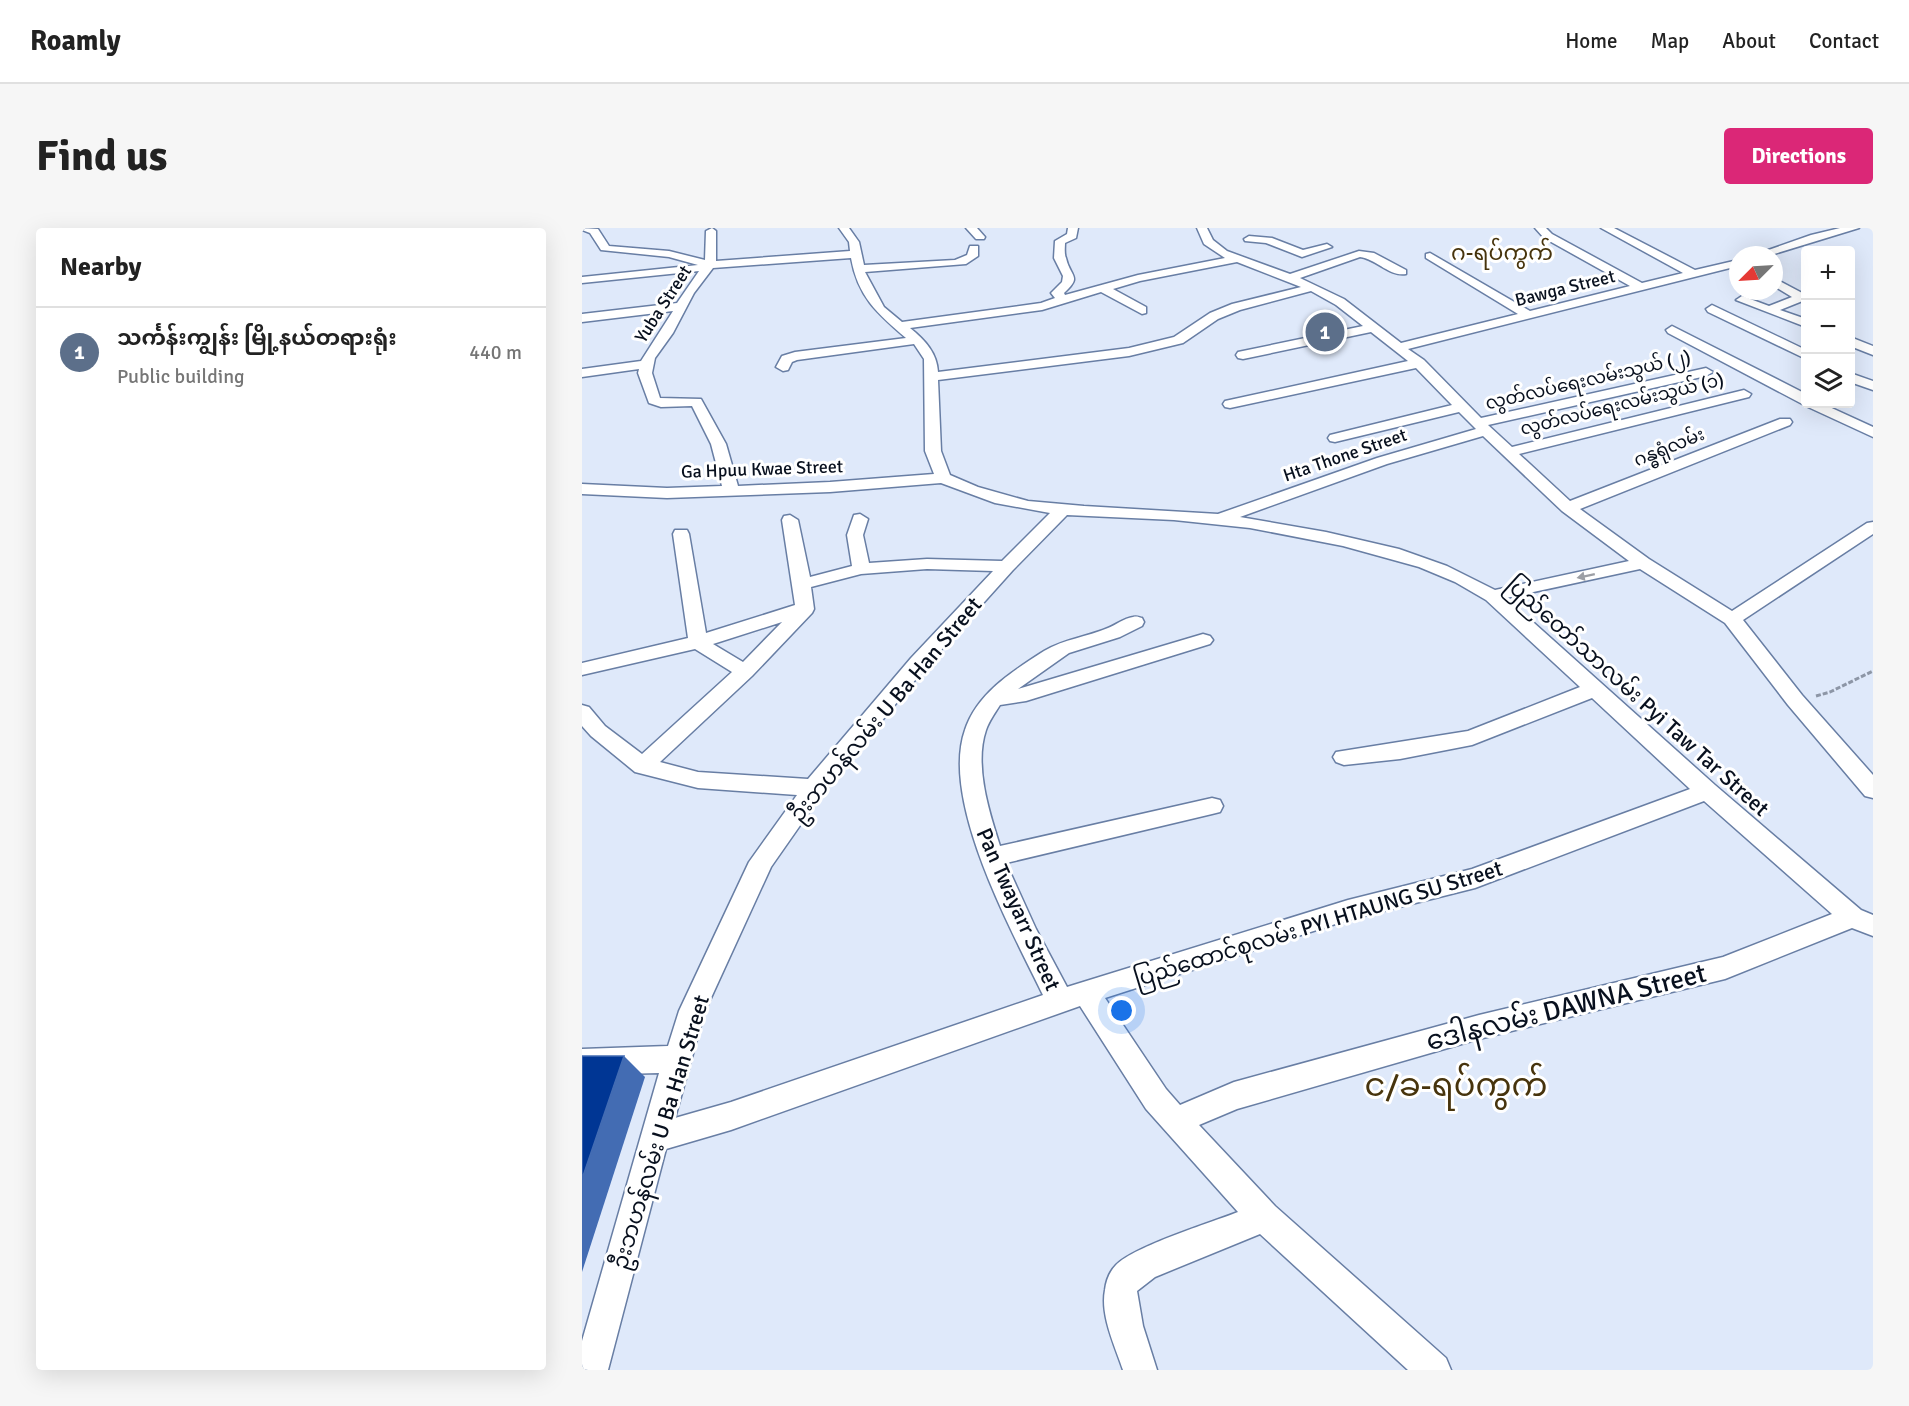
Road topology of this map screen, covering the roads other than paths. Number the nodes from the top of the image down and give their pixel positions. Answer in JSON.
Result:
{"nodes":[{"id":1,"x":585,"y":228,"type":"edge"},
{"id":2,"x":844,"y":228,"type":"edge"},
{"id":3,"x":971,"y":228,"type":"edge"},
{"id":4,"x":1073,"y":228,"type":"edge"},
{"id":5,"x":1202,"y":228,"type":"edge"},
{"id":6,"x":1540,"y":228,"type":"edge"},
{"id":7,"x":1606,"y":228,"type":"edge"},
{"id":8,"x":1854,"y":228,"type":"edge"},
{"id":9,"x":711,"y":231,"type":"dead end"},
{"id":10,"x":980,"y":237,"type":"dead end"},
{"id":11,"x":646,"y":240,"type":"dead end"},
{"id":12,"x":1241,"y":243,"type":"edge"},
{"id":13,"x":1327,"y":247,"type":"dead end"},
{"id":14,"x":1783,"y":247,"type":"edge"},
{"id":15,"x":974,"y":248,"type":"dead end"},
{"id":16,"x":643,"y":253,"type":"junction"},
{"id":17,"x":856,"y":254,"type":"junction"},
{"id":18,"x":1430,"y":256,"type":"dead end"},
{"id":19,"x":710,"y":265,"type":"junction"},
{"id":20,"x":1729,"y":267,"type":"edge"},
{"id":21,"x":859,"y":269,"type":"junction"},
{"id":22,"x":1402,"y":272,"type":"dead end"},
{"id":23,"x":1693,"y":274,"type":"junction"},
{"id":24,"x":1290,"y":278,"type":"junction"},
{"id":25,"x":582,"y":280,"type":"edge"},
{"id":26,"x":1783,"y":286,"type":"edge"},
{"id":27,"x":1313,"y":287,"type":"junction"},
{"id":28,"x":1640,"y":287,"type":"junction"},
{"id":29,"x":1102,"y":288,"type":"junction"},
{"id":30,"x":993,"y":298,"type":"dead end"},
{"id":31,"x":1062,"y":298,"type":"junction"},
{"id":32,"x":1742,"y":300,"type":"dead end"},
{"id":33,"x":943,"y":304,"type":"dead end"},
{"id":34,"x":681,"y":306,"type":"junction"},
{"id":35,"x":1712,"y":309,"type":"dead end"},
{"id":36,"x":1142,"y":310,"type":"dead end"},
{"id":37,"x":1769,"y":310,"type":"junction"},
{"id":38,"x":1004,"y":312,"type":"junction"},
{"id":39,"x":1528,"y":315,"type":"junction"},
{"id":40,"x":582,"y":318,"type":"edge"},
{"id":41,"x":950,"y":319,"type":"junction"},
{"id":42,"x":1801,"y":321,"type":"edge"},
{"id":43,"x":900,"y":326,"type":"junction"},
{"id":44,"x":1375,"y":327,"type":"junction"},
{"id":45,"x":1672,"y":330,"type":"dead end"},
{"id":46,"x":917,"y":340,"type":"junction"},
{"id":47,"x":1855,"y":343,"type":"edge"},
{"id":48,"x":1400,"y":347,"type":"junction"},
{"id":49,"x":1873,"y":351,"type":"edge"},
{"id":50,"x":1804,"y":354,"type":"edge"},
{"id":51,"x":1243,"y":355,"type":"dead end"},
{"id":52,"x":1419,"y":363,"type":"junction"},
{"id":53,"x":648,"y":364,"type":"junction"},
{"id":54,"x":783,"y":367,"type":"dead end"},
{"id":55,"x":1706,"y":372,"type":"dead end"},
{"id":56,"x":582,"y":373,"type":"edge"},
{"id":57,"x":930,"y":377,"type":"junction"},
{"id":58,"x":1855,"y":379,"type":"edge"},
{"id":59,"x":1873,"y":386,"type":"edge"},
{"id":60,"x":1744,"y":394,"type":"dead end"},
{"id":61,"x":1801,"y":397,"type":"edge"},
{"id":62,"x":1230,"y":404,"type":"dead end"},
{"id":63,"x":1462,"y":406,"type":"junction"},
{"id":64,"x":1821,"y":408,"type":"edge"},
{"id":65,"x":1785,"y":422,"type":"dead end"},
{"id":66,"x":1482,"y":427,"type":"junction"},
{"id":67,"x":1873,"y":433,"type":"edge"},
{"id":68,"x":1335,"y":438,"type":"dead end"},
{"id":69,"x":1509,"y":452,"type":"junction"},
{"id":70,"x":943,"y":478,"type":"junction"},
{"id":71,"x":582,"y":489,"type":"edge"},
{"id":72,"x":731,"y":490,"type":"junction"},
{"id":73,"x":1568,"y":508,"type":"junction"},
{"id":74,"x":1062,"y":511,"type":"junction"},
{"id":75,"x":860,"y":519,"type":"dead end"},
{"id":76,"x":1217,"y":519,"type":"junction"},
{"id":77,"x":790,"y":520,"type":"dead end"},
{"id":78,"x":1873,"y":527,"type":"edge"},
{"id":79,"x":681,"y":534,"type":"dead end"},
{"id":80,"x":1643,"y":563,"type":"junction"},
{"id":81,"x":1007,"y":566,"type":"junction"},
{"id":82,"x":861,"y":569,"type":"junction"},
{"id":83,"x":802,"y":584,"type":"junction"},
{"id":84,"x":1492,"y":596,"type":"junction"},
{"id":85,"x":805,"y":609,"type":"junction"},
{"id":86,"x":1732,"y":619,"type":"junction"},
{"id":87,"x":1135,"y":622,"type":"dead end"},
{"id":88,"x":1203,"y":640,"type":"dead end"},
{"id":89,"x":698,"y":642,"type":"junction"},
{"id":90,"x":582,"y":669,"type":"edge"},
{"id":91,"x":745,"y":671,"type":"junction"},
{"id":92,"x":1594,"y":689,"type":"junction"},
{"id":93,"x":993,"y":700,"type":"junction"},
{"id":94,"x":582,"y":712,"type":"edge"},
{"id":95,"x":1344,"y":756,"type":"dead end"},
{"id":96,"x":643,"y":766,"type":"junction"},
{"id":97,"x":1866,"y":771,"type":"edge"},
{"id":98,"x":814,"y":788,"type":"junction"},
{"id":99,"x":1873,"y":790,"type":"edge"},
{"id":100,"x":1707,"y":791,"type":"junction"},
{"id":101,"x":1212,"y":806,"type":"dead end"},
{"id":102,"x":991,"y":857,"type":"junction"},
{"id":103,"x":1862,"y":921,"type":"edge"},
{"id":104,"x":1073,"y":997,"type":"junction"},
{"id":105,"x":678,"y":1059,"type":"junction"},
{"id":106,"x":582,"y":1062,"type":"edge"},
{"id":107,"x":1175,"y":1121,"type":"junction"},
{"id":108,"x":654,"y":1138,"type":"junction"},
{"id":109,"x":1264,"y":1217,"type":"junction"},
{"id":110,"x":591,"y":1370,"type":"edge"},
{"id":111,"x":1140,"y":1370,"type":"edge"},
{"id":112,"x":1434,"y":1370,"type":"edge"}],
"edges":[{"from":1,"to":16,"type":"street"},
{"from":2,"to":17,"type":"street"},
{"from":3,"to":10,"type":"street"},
{"from":4,"to":31,"type":"street"},
{"from":5,"to":12,"type":"street"},
{"from":6,"to":28,"type":"street"},
{"from":7,"to":23,"type":"street"},
{"from":8,"to":14,"type":"street"},
{"from":9,"to":19,"type":"street","name":"Yuba Street"},
{"from":11,"to":16,"type":"street"},
{"from":12,"to":13,"type":"street"},
{"from":12,"to":24,"type":"street"},
{"from":12,"to":29,"type":"street"},
{"from":15,"to":21,"type":"street"},
{"from":16,"to":19,"type":"street"},
{"from":17,"to":19,"type":"street"},
{"from":17,"to":21,"type":"street"},
{"from":18,"to":39,"type":"street"},
{"from":19,"to":25,"type":"street"},
{"from":19,"to":34,"type":"street","name":"Yuba Street"},
{"from":20,"to":23,"type":"street","name":"Bawga Street"},
{"from":21,"to":43,"type":"street"},
{"from":22,"to":24,"type":"street"},
{"from":23,"to":28,"type":"street","name":"Bawga Street"},
{"from":24,"to":27,"type":"street"},
{"from":26,"to":37,"type":"street"},
{"from":27,"to":44,"type":"street"},
{"from":27,"to":57,"type":"street"},
{"from":28,"to":39,"type":"street","name":"Bawga Street"},
{"from":29,"to":31,"type":"street"},
{"from":29,"to":36,"type":"street"},
{"from":30,"to":38,"type":"street"},
{"from":31,"to":38,"type":"street"},
{"from":32,"to":37,"type":"street"},
{"from":33,"to":41,"type":"street"},
{"from":34,"to":40,"type":"street"},
{"from":34,"to":53,"type":"street","name":"Yuba Street"},
{"from":35,"to":50,"type":"street"},
{"from":37,"to":42,"type":"street"},
{"from":38,"to":41,"type":"street"},
{"from":39,"to":48,"type":"street","name":"Bawga Street"},
{"from":41,"to":43,"type":"street"},
{"from":43,"to":46,"type":"street"},
{"from":44,"to":48,"type":"street"},
{"from":44,"to":51,"type":"street"},
{"from":45,"to":61,"type":"street"},
{"from":46,"to":54,"type":"street"},
{"from":46,"to":57,"type":"street"},
{"from":47,"to":49,"type":"street"},
{"from":48,"to":52,"type":"street"},
{"from":52,"to":62,"type":"street"},
{"from":52,"to":63,"type":"street"},
{"from":53,"to":56,"type":"street"},
{"from":53,"to":72,"type":"street","name":"Yuba Street"},
{"from":55,"to":66,"type":"street","name":"လွတ်လပ်ရေးလမ်းသွယ် (၂)"},
{"from":57,"to":70,"type":"street"},
{"from":58,"to":59,"type":"street"},
{"from":60,"to":69,"type":"street","name":"လွတ်လပ်ရေးလမ်းသွယ် (၁)"},
{"from":63,"to":66,"type":"street"},
{"from":63,"to":68,"type":"street"},
{"from":64,"to":67,"type":"street"},
{"from":65,"to":73,"type":"street","name":"ဂန္ဓရုံလမ်း"},
{"from":66,"to":69,"type":"street"},
{"from":66,"to":76,"type":"street","name":"Hta Thone Street"},
{"from":69,"to":73,"type":"street"},
{"from":70,"to":72,"type":"street","name":"Ga Hpuu Kwae Street"},
{"from":70,"to":74,"type":"street","name":"ပြည်တော်သာလမ်း Pyi Taw Tar Street"},
{"from":71,"to":72,"type":"street","name":"Ga Hpuu Kwae Street"},
{"from":73,"to":80,"type":"street"},
{"from":74,"to":76,"type":"street","name":"ပြည်တော်သာလမ်း Pyi Taw Tar Street"},
{"from":74,"to":81,"type":"street","name":"ဦးဘဟန်လမ်း U Ba Han Street"},
{"from":75,"to":82,"type":"street"},
{"from":76,"to":84,"type":"street","name":"ပြည်တော်သာလမ်း Pyi Taw Tar Street"},
{"from":77,"to":83,"type":"street"},
{"from":78,"to":86,"type":"street"},
{"from":79,"to":89,"type":"street"},
{"from":80,"to":84,"type":"street","one_way":true},
{"from":80,"to":86,"type":"street"},
{"from":81,"to":82,"type":"street"},
{"from":81,"to":98,"type":"street","name":"ဦးဘဟန်လမ်း U Ba Han Street"},
{"from":82,"to":83,"type":"street"},
{"from":83,"to":85,"type":"street"},
{"from":84,"to":92,"type":"street","name":"ပြည်တော်သာလမ်း Pyi Taw Tar Street"},
{"from":85,"to":89,"type":"street"},
{"from":85,"to":91,"type":"street"},
{"from":86,"to":97,"type":"street"},
{"from":87,"to":93,"type":"street","name":"Pan Twayarr Street"},
{"from":88,"to":93,"type":"street"},
{"from":89,"to":90,"type":"street"},
{"from":89,"to":91,"type":"street"},
{"from":91,"to":96,"type":"street"},
{"from":92,"to":95,"type":"street"},
{"from":92,"to":100,"type":"street","name":"ပြည်တော်သာလမ်း Pyi Taw Tar Street"},
{"from":93,"to":102,"type":"street","name":"Pan Twayarr Street"},
{"from":94,"to":96,"type":"street"},
{"from":96,"to":98,"type":"street"},
{"from":97,"to":99,"type":"street"},
{"from":98,"to":105,"type":"street","name":"ဦးဘဟန်လမ်း U Ba Han Street"},
{"from":100,"to":103,"type":"street","name":"ပြည်တော်သာလမ်း Pyi Taw Tar Street"},
{"from":100,"to":104,"type":"street","name":"ပြည်ထောင်စုလမ်း PYI HTAUNG SU Street"},
{"from":101,"to":102,"type":"street"},
{"from":102,"to":104,"type":"street","name":"Pan Twayarr Street"},
{"from":103,"to":107,"type":"street","name":"ဒေါနလမ်း DAWNA Street"},
{"from":104,"to":107,"type":"street","name":"Pan Twayarr Street"},
{"from":104,"to":108,"type":"street","name":"ပြည်ထောင်စုလမ်း PYI HTAUNG SU Street"},
{"from":105,"to":106,"type":"street"},
{"from":105,"to":108,"type":"street","name":"ဦးဘဟန်လမ်း U Ba Han Street"},
{"from":107,"to":109,"type":"street","name":"Pan Twayarr Street"},
{"from":108,"to":110,"type":"street","name":"ဦးဘဟန်လမ်း U Ba Han Street"},
{"from":109,"to":111,"type":"street"},
{"from":109,"to":112,"type":"street","name":"Pan Twayarr Street"}]}
